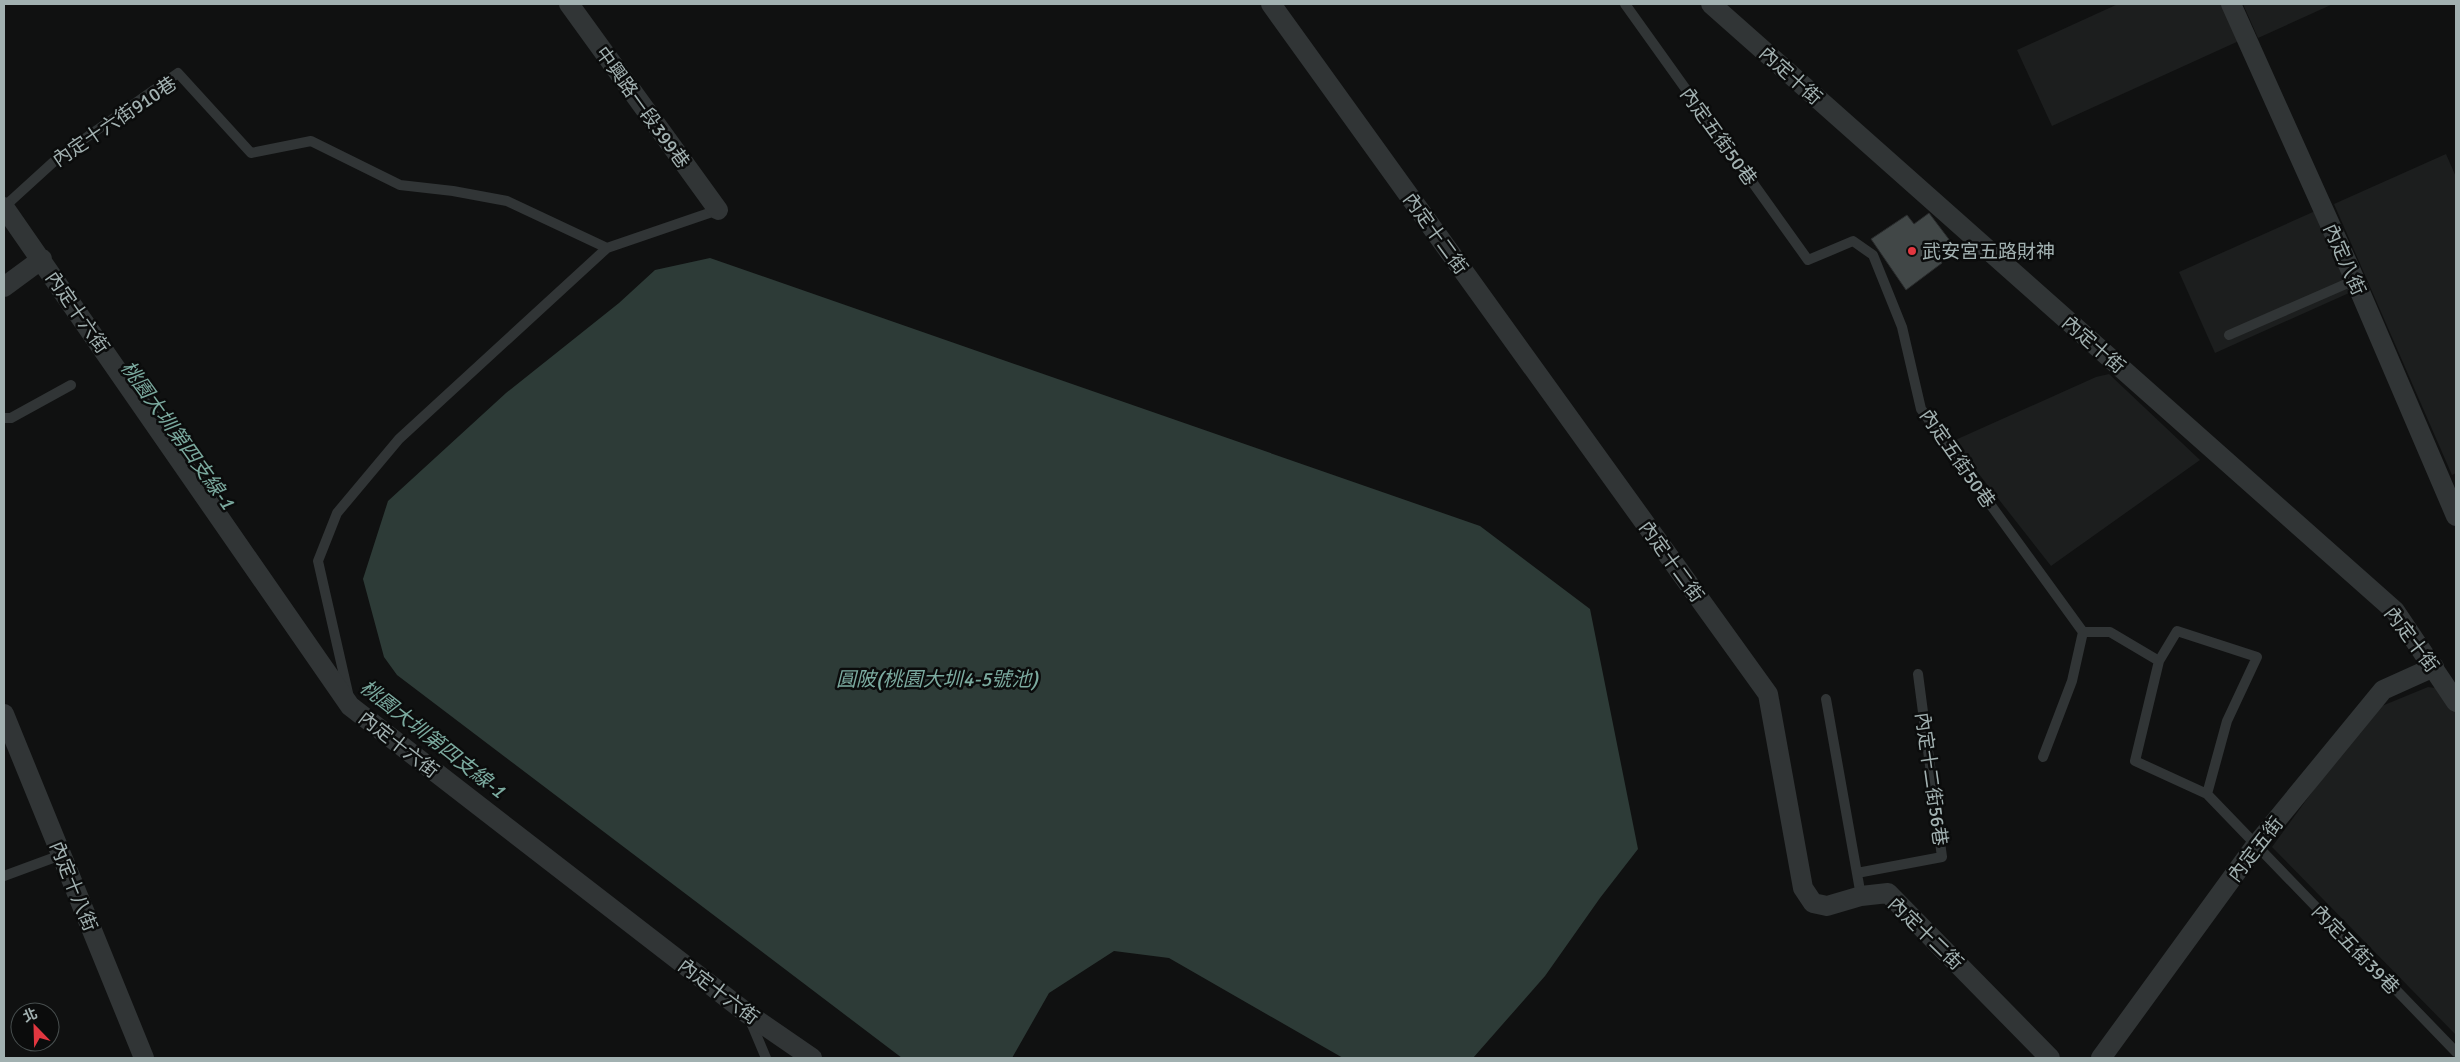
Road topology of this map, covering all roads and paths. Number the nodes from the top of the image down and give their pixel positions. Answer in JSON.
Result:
{"nodes":[{"id":1,"x":569,"y":4,"type":"edge"},
{"id":2,"x":1271,"y":4,"type":"edge"},
{"id":3,"x":1625,"y":4,"type":"edge"},
{"id":4,"x":1711,"y":4,"type":"edge"},
{"id":5,"x":2231,"y":4,"type":"edge"},
{"id":6,"x":4,"y":207,"type":"edge"},
{"id":7,"x":718,"y":210,"type":"joint"},
{"id":8,"x":607,"y":248,"type":"junction"},
{"id":9,"x":37,"y":263,"type":"junction"},
{"id":10,"x":2355,"y":280,"type":"junction"},
{"id":11,"x":4,"y":287,"type":"edge"},
{"id":12,"x":2229,"y":336,"type":"dead end"},
{"id":13,"x":71,"y":385,"type":"dead end"},
{"id":14,"x":4,"y":418,"type":"edge"},
{"id":15,"x":2456,"y":516,"type":"edge"},
{"id":16,"x":2083,"y":632,"type":"junction"},
{"id":17,"x":2159,"y":661,"type":"junction"},
{"id":18,"x":2434,"y":667,"type":"junction"},
{"id":19,"x":1918,"y":674,"type":"dead end"},
{"id":20,"x":1826,"y":700,"type":"dead end"},
{"id":21,"x":2456,"y":702,"type":"edge"},
{"id":22,"x":350,"y":706,"type":"junction"},
{"id":23,"x":4,"y":714,"type":"edge"},
{"id":24,"x":2043,"y":757,"type":"dead end"},
{"id":25,"x":2207,"y":794,"type":"junction"},
{"id":26,"x":2256,"y":845,"type":"junction"},
{"id":27,"x":61,"y":854,"type":"junction"},
{"id":28,"x":1857,"y":873,"type":"junction"},
{"id":29,"x":4,"y":876,"type":"edge"},
{"id":30,"x":1861,"y":896,"type":"junction"},
{"id":31,"x":748,"y":1014,"type":"junction"},
{"id":32,"x":2456,"y":1052,"type":"edge"},
{"id":33,"x":144,"y":1058,"type":"edge"},
{"id":34,"x":766,"y":1058,"type":"edge"},
{"id":35,"x":812,"y":1058,"type":"edge"},
{"id":36,"x":2050,"y":1058,"type":"edge"},
{"id":37,"x":2101,"y":1058,"type":"edge"}],
"edges":[{"from":1,"to":7,"type":"street","name":"中興路一段399巷"},
{"from":2,"to":30,"type":"street","name":"內定十二街"},
{"from":3,"to":16,"type":"lane","name":"內定五街50巷"},
{"from":4,"to":18,"type":"street","name":"內定十街"},
{"from":5,"to":10,"type":"street","name":"內定八街"},
{"from":6,"to":8,"type":"lane","name":"內定十六街910巷"},
{"from":6,"to":9,"type":"street","name":"內定十六街"},
{"from":7,"to":8,"type":"lane"},
{"from":8,"to":22,"type":"lane"},
{"from":9,"to":11,"type":"street"},
{"from":9,"to":22,"type":"street","name":"內定十六街"},
{"from":10,"to":12,"type":"lane"},
{"from":10,"to":15,"type":"street","name":"內定八街"},
{"from":13,"to":14,"type":"lane"},
{"from":16,"to":17,"type":"lane"},
{"from":16,"to":24,"type":"lane"},
{"from":17,"to":25,"type":"lane"},
{"from":17,"to":25,"type":"lane"},
{"from":18,"to":21,"type":"street","name":"內定十街"},
{"from":18,"to":26,"type":"street","name":"內定五街"},
{"from":19,"to":28,"type":"lane","name":"內定十二街56巷"},
{"from":20,"to":28,"type":"lane"},
{"from":22,"to":31,"type":"street","name":"內定十六街"},
{"from":23,"to":27,"type":"street","name":"內定十八街"},
{"from":25,"to":26,"type":"lane"},
{"from":26,"to":32,"type":"lane","name":"內定五街39巷"},
{"from":26,"to":37,"type":"street","name":"內定五街"},
{"from":27,"to":29,"type":"lane"},
{"from":27,"to":33,"type":"street","name":"內定十八街"},
{"from":28,"to":30,"type":"lane"},
{"from":30,"to":36,"type":"street","name":"內定十二街"},
{"from":31,"to":34,"type":"lane"},
{"from":31,"to":35,"type":"street","name":"內定十六街"}]}
